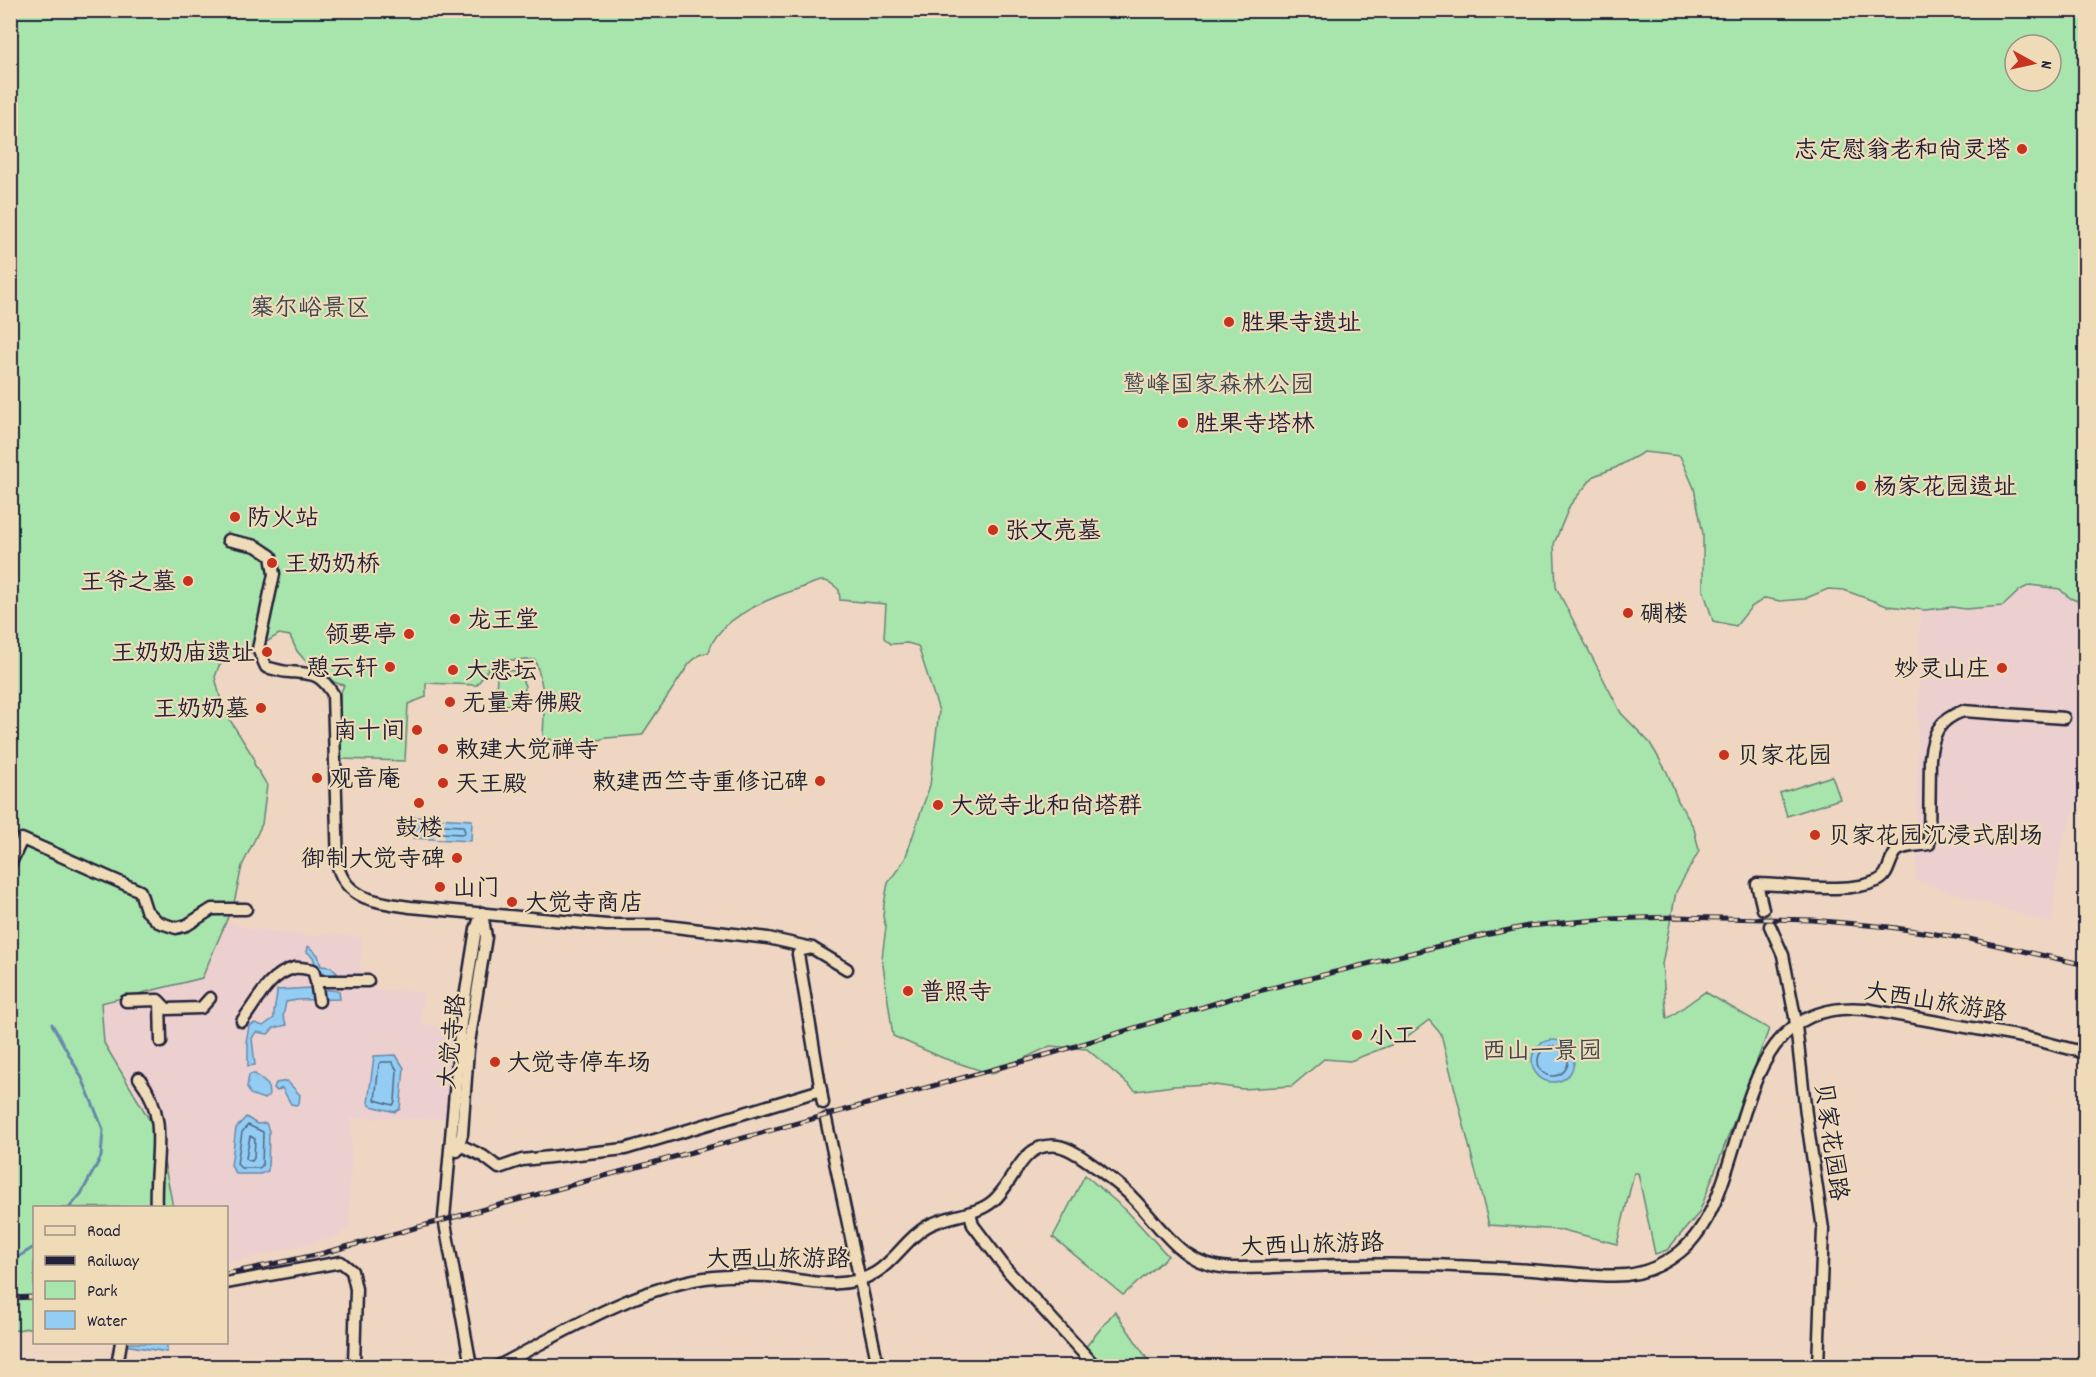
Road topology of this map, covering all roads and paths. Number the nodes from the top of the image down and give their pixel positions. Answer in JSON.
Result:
{"nodes":[{"id":1,"x":228,"y":540,"type":"dead end"},
{"id":2,"x":2064,"y":718,"type":"dead end"},
{"id":3,"x":10,"y":864,"type":"edge"},
{"id":4,"x":246,"y":909,"type":"dead end"},
{"id":5,"x":1763,"y":909,"type":"tunnel mouth"},
{"id":6,"x":482,"y":913,"type":"junction"},
{"id":7,"x":1770,"y":926,"type":"tunnel mouth"},
{"id":8,"x":812,"y":948,"type":"junction"},
{"id":9,"x":847,"y":969,"type":"dead end"},
{"id":10,"x":316,"y":981,"type":"junction"},
{"id":11,"x":368,"y":981,"type":"dead end"},
{"id":12,"x":210,"y":999,"type":"dead end"},
{"id":13,"x":319,"y":1000,"type":"dead end"},
{"id":14,"x":126,"y":1001,"type":"dead end"},
{"id":15,"x":160,"y":1002,"type":"junction"},
{"id":16,"x":242,"y":1021,"type":"dead end"},
{"id":17,"x":1796,"y":1026,"type":"junction"},
{"id":18,"x":161,"y":1042,"type":"dead end"},
{"id":19,"x":2085,"y":1053,"type":"edge"},
{"id":20,"x":139,"y":1078,"type":"dead end"},
{"id":21,"x":821,"y":1090,"type":"junction"},
{"id":22,"x":823,"y":1103,"type":"dead end"},
{"id":23,"x":826,"y":1119,"type":"dead end"},
{"id":24,"x":460,"y":1145,"type":"junction"},
{"id":25,"x":448,"y":1173,"type":"junction"},
{"id":26,"x":156,"y":1206,"type":"edge"},
{"id":27,"x":970,"y":1213,"type":"junction"},
{"id":28,"x":860,"y":1279,"type":"junction"},
{"id":29,"x":228,"y":1283,"type":"edge"},
{"id":30,"x":121,"y":1344,"type":"edge"},
{"id":31,"x":117,"y":1366,"type":"edge"},
{"id":32,"x":354,"y":1366,"type":"edge"},
{"id":33,"x":471,"y":1366,"type":"edge"},
{"id":34,"x":498,"y":1366,"type":"edge"},
{"id":35,"x":878,"y":1366,"type":"edge"},
{"id":36,"x":1095,"y":1366,"type":"edge"},
{"id":37,"x":1818,"y":1366,"type":"edge"}],
"edges":[{"from":1,"to":6,"type":"street"},
{"from":2,"to":5,"type":"street"},
{"from":3,"to":4,"type":"street"},
{"from":6,"to":8,"type":"street"},
{"from":6,"to":24,"type":"street","name":"大觉寺路"},
{"from":6,"to":25,"type":"street","name":"大觉寺路"},
{"from":7,"to":17,"type":"street","name":"贝家花园路"},
{"from":8,"to":9,"type":"street"},
{"from":8,"to":21,"type":"street"},
{"from":10,"to":11,"type":"street"},
{"from":10,"to":13,"type":"street"},
{"from":10,"to":16,"type":"street"},
{"from":12,"to":15,"type":"street"},
{"from":14,"to":15,"type":"street"},
{"from":15,"to":18,"type":"street"},
{"from":17,"to":19,"type":"street","name":"大西山旅游路"},
{"from":17,"to":27,"type":"street","name":"大西山旅游路"},
{"from":17,"to":37,"type":"street","name":"贝家花园路"},
{"from":20,"to":26,"type":"street"},
{"from":21,"to":22,"type":"street"},
{"from":21,"to":24,"type":"street"},
{"from":23,"to":28,"type":"street"},
{"from":24,"to":25,"type":"street","name":"大觉寺路"},
{"from":25,"to":33,"type":"street","name":"大觉寺路"},
{"from":27,"to":28,"type":"street","name":"大西山旅游路"},
{"from":27,"to":36,"type":"street"},
{"from":28,"to":34,"type":"street","name":"大西山旅游路"},
{"from":28,"to":35,"type":"street"},
{"from":29,"to":32,"type":"street"},
{"from":30,"to":31,"type":"street"}]}
